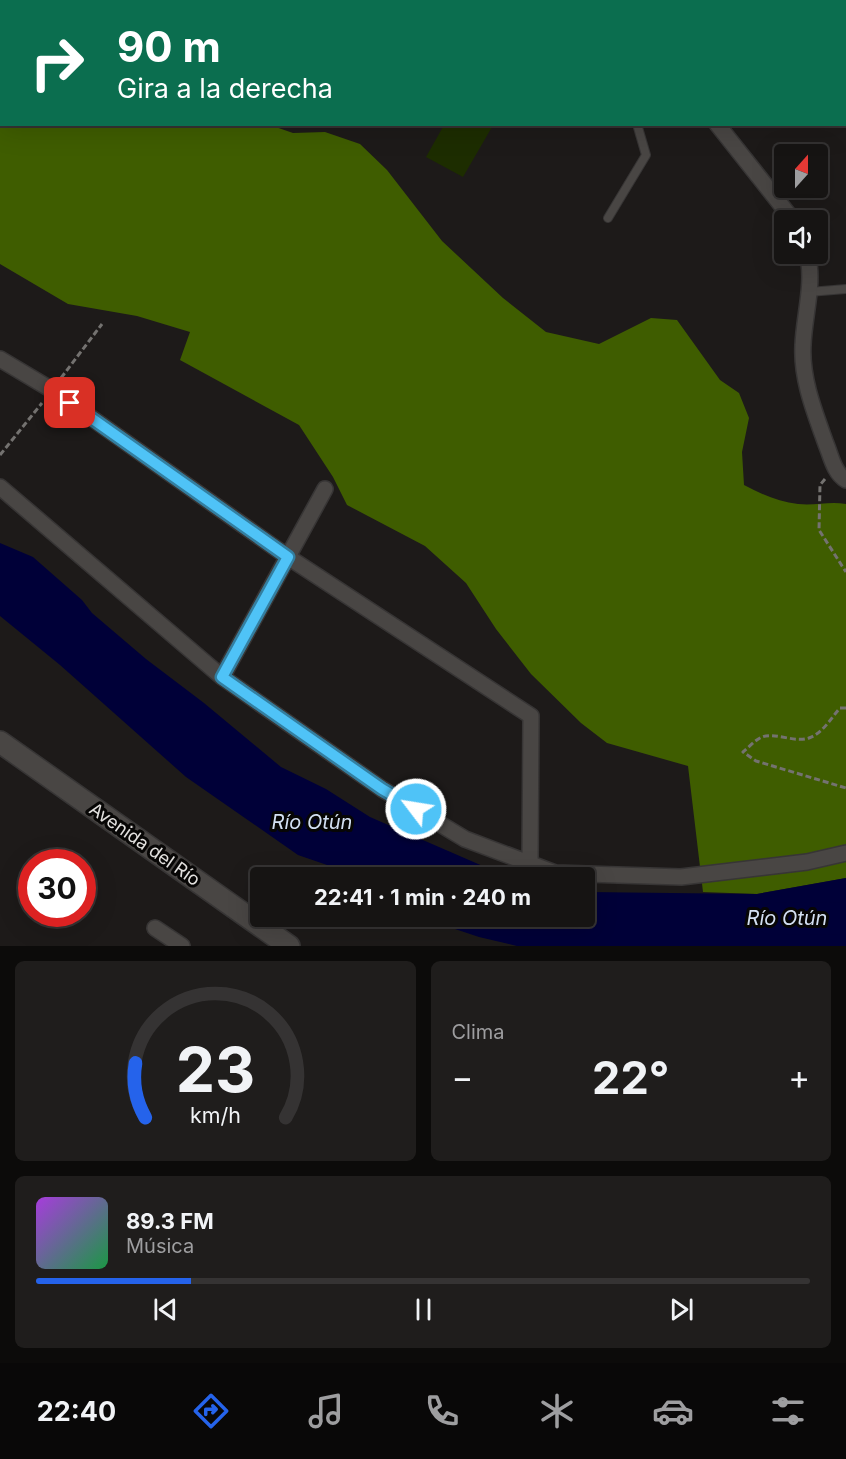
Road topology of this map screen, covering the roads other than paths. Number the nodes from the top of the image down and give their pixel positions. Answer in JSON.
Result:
{"nodes":[{"id":1,"x":638,"y":126,"type":"edge"},
{"id":2,"x":719,"y":126,"type":"edge"},
{"id":3,"x":785,"y":210,"type":"edge"},
{"id":4,"x":608,"y":218,"type":"dead end"},
{"id":5,"x":810,"y":264,"type":"edge"},
{"id":6,"x":846,"y":289,"type":"edge"},
{"id":7,"x":807,"y":292,"type":"junction"},
{"id":8,"x":0,"y":359,"type":"edge"},
{"id":9,"x":846,"y":480,"type":"edge"},
{"id":10,"x":0,"y":487,"type":"edge"},
{"id":11,"x":326,"y":489,"type":"dead end"},
{"id":12,"x":288,"y":557,"type":"junction"},
{"id":13,"x":222,"y":677,"type":"junction"},
{"id":14,"x":0,"y":742,"type":"edge"},
{"id":15,"x":846,"y":853,"type":"edge"},
{"id":16,"x":530,"y":864,"type":"junction"},
{"id":17,"x":155,"y":928,"type":"dead end"},
{"id":18,"x":182,"y":946,"type":"edge"},
{"id":19,"x":289,"y":946,"type":"edge"}],
"edges":[{"from":1,"to":4,"type":"lane"},
{"from":2,"to":3,"type":"street"},
{"from":5,"to":7,"type":"street"},
{"from":6,"to":7,"type":"lane"},
{"from":7,"to":9,"type":"street"},
{"from":8,"to":12,"type":"street"},
{"from":10,"to":13,"type":"street"},
{"from":11,"to":12,"type":"street"},
{"from":12,"to":13,"type":"street"},
{"from":12,"to":16,"type":"street"},
{"from":13,"to":16,"type":"street"},
{"from":14,"to":19,"type":"main road","name":"Avenida del Río"},
{"from":15,"to":16,"type":"street"},
{"from":17,"to":18,"type":"street"}]}
